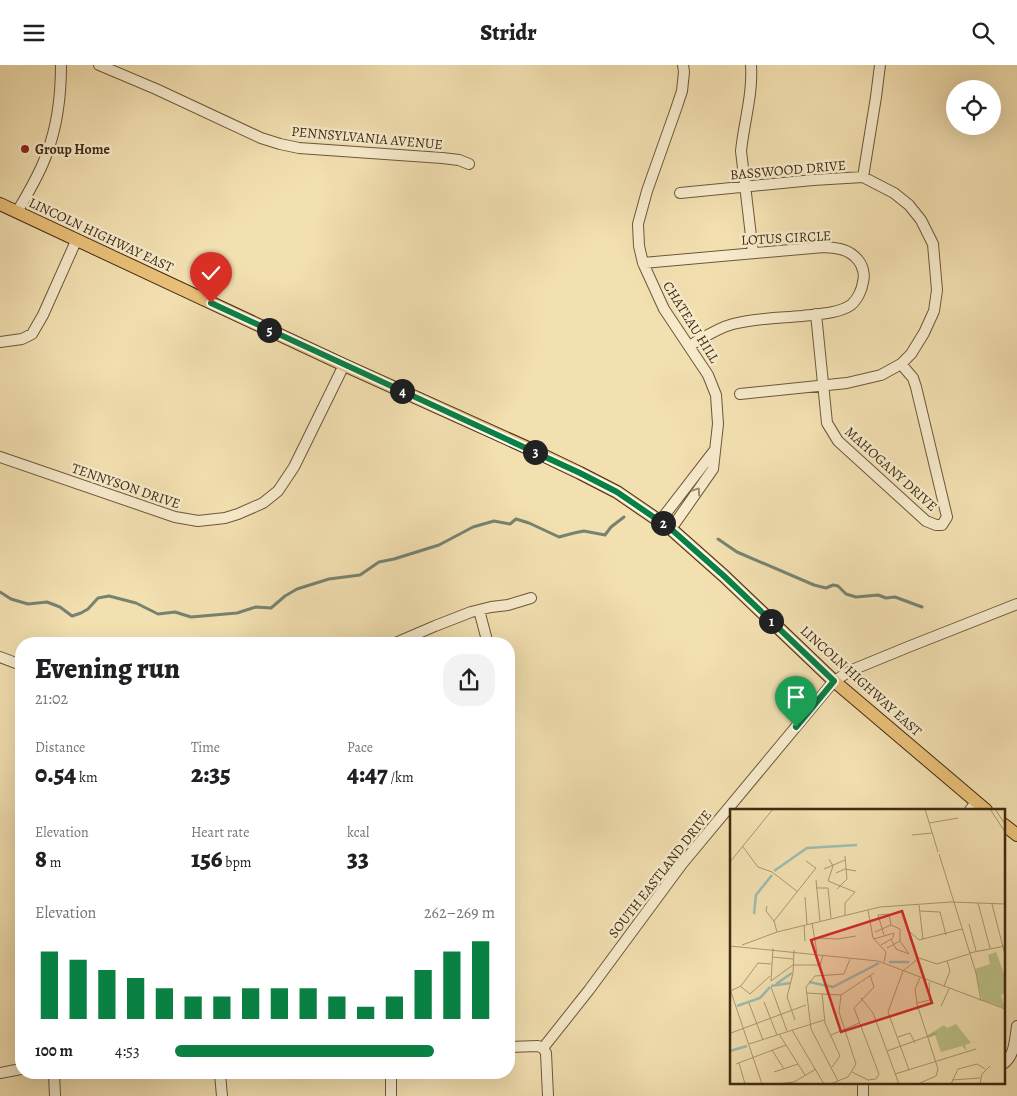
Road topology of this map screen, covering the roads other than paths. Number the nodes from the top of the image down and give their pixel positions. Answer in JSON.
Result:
{"nodes":[{"id":1,"x":61,"y":65,"type":"edge"},
{"id":2,"x":99,"y":65,"type":"edge"},
{"id":3,"x":683,"y":65,"type":"edge"},
{"id":4,"x":751,"y":65,"type":"edge"},
{"id":5,"x":880,"y":65,"type":"edge"},
{"id":6,"x":469,"y":164,"type":"dead end"},
{"id":7,"x":863,"y":177,"type":"junction"},
{"id":8,"x":746,"y":187,"type":"junction"},
{"id":9,"x":680,"y":193,"type":"dead end"},
{"id":10,"x":0,"y":204,"type":"edge"},
{"id":11,"x":17,"y":212,"type":"junction"},
{"id":12,"x":76,"y":241,"type":"junction"},
{"id":13,"x":754,"y":253,"type":"junction"},
{"id":14,"x":643,"y":263,"type":"junction"},
{"id":15,"x":816,"y":314,"type":"junction"},
{"id":16,"x":0,"y":342,"type":"edge"},
{"id":17,"x":689,"y":346,"type":"junction"},
{"id":18,"x":901,"y":364,"type":"junction"},
{"id":19,"x":344,"y":365,"type":"junction"},
{"id":20,"x":824,"y":386,"type":"junction"},
{"id":21,"x":740,"y":394,"type":"dead end"},
{"id":22,"x":714,"y":451,"type":"junction"},
{"id":23,"x":0,"y":457,"type":"edge"},
{"id":24,"x":660,"y":521,"type":"junction"},
{"id":25,"x":671,"y":529,"type":"junction"},
{"id":26,"x":531,"y":598,"type":"dead end"},
{"id":27,"x":1017,"y":604,"type":"edge"},
{"id":28,"x":479,"y":610,"type":"junction"},
{"id":29,"x":410,"y":637,"type":"edge"},
{"id":30,"x":486,"y":637,"type":"edge"},
{"id":31,"x":0,"y":657,"type":"edge"},
{"id":32,"x":15,"y":663,"type":"edge"},
{"id":33,"x":834,"y":681,"type":"junction"},
{"id":34,"x":977,"y":807,"type":"edge"},
{"id":35,"x":1004,"y":825,"type":"edge"},
{"id":36,"x":1017,"y":835,"type":"edge"},
{"id":37,"x":1017,"y":1026,"type":"edge"},
{"id":38,"x":515,"y":1047,"type":"edge"},
{"id":39,"x":543,"y":1049,"type":"junction"},
{"id":40,"x":1004,"y":1063,"type":"edge"},
{"id":41,"x":15,"y":1070,"type":"edge"},
{"id":42,"x":0,"y":1073,"type":"edge"},
{"id":43,"x":54,"y":1079,"type":"edge"},
{"id":44,"x":220,"y":1079,"type":"edge"},
{"id":45,"x":391,"y":1079,"type":"edge"},
{"id":46,"x":864,"y":1083,"type":"edge"},
{"id":47,"x":55,"y":1096,"type":"edge"},
{"id":48,"x":222,"y":1096,"type":"edge"},
{"id":49,"x":391,"y":1096,"type":"edge"},
{"id":50,"x":548,"y":1096,"type":"edge"},
{"id":51,"x":863,"y":1096,"type":"edge"}],
"edges":[{"from":1,"to":11,"type":"street"},
{"from":2,"to":6,"type":"street","name":"PENNSYLVANIA AVENUE"},
{"from":3,"to":14,"type":"street","name":"CHATEAU HILL"},
{"from":4,"to":8,"type":"street"},
{"from":5,"to":7,"type":"street"},
{"from":7,"to":8,"type":"street","name":"BASSWOOD DRIVE"},
{"from":7,"to":18,"type":"street","name":"BASSWOOD DRIVE"},
{"from":8,"to":9,"type":"street","name":"BASSWOOD DRIVE"},
{"from":8,"to":13,"type":"street"},
{"from":10,"to":11,"type":"main road","name":"LINCOLN HIGHWAY EAST"},
{"from":11,"to":12,"type":"main road","name":"LINCOLN HIGHWAY EAST"},
{"from":12,"to":16,"type":"street"},
{"from":12,"to":19,"type":"main road","name":"LINCOLN HIGHWAY EAST"},
{"from":13,"to":14,"type":"street","name":"LOTUS CIRCLE"},
{"from":13,"to":15,"type":"street","name":"LOTUS CIRCLE"},
{"from":14,"to":17,"type":"street","name":"CHATEAU HILL"},
{"from":15,"to":17,"type":"street","name":"LOTUS CIRCLE"},
{"from":15,"to":20,"type":"street","name":"MAHOGANY DRIVE"},
{"from":17,"to":22,"type":"street","name":"CHATEAU HILL"},
{"from":18,"to":20,"type":"street","name":"BASSWOOD DRIVE"},
{"from":18,"to":20,"type":"street","name":"MAHOGANY DRIVE"},
{"from":19,"to":23,"type":"street","name":"TENNYSON DRIVE"},
{"from":19,"to":24,"type":"main road","name":"LINCOLN HIGHWAY EAST"},
{"from":20,"to":21,"type":"street","name":"BASSWOOD DRIVE"},
{"from":22,"to":24,"type":"street","name":"CHATEAU HILL"},
{"from":25,"to":22,"type":"street","name":"CHATEAU HILL","one_way":true},
{"from":24,"to":25,"type":"main road","name":"LINCOLN HIGHWAY EAST"},
{"from":25,"to":33,"type":"main road","name":"LINCOLN HIGHWAY EAST"},
{"from":26,"to":28,"type":"street"},
{"from":27,"to":33,"type":"street"},
{"from":28,"to":29,"type":"street"},
{"from":28,"to":30,"type":"street"},
{"from":31,"to":32,"type":"street"},
{"from":33,"to":34,"type":"main road","name":"LINCOLN HIGHWAY EAST"},
{"from":33,"to":39,"type":"street","name":"SOUTH EASTLAND DRIVE"},
{"from":35,"to":36,"type":"main road"},
{"from":37,"to":40,"type":"street"},
{"from":38,"to":39,"type":"street"},
{"from":39,"to":50,"type":"street"},
{"from":41,"to":42,"type":"street"},
{"from":43,"to":47,"type":"street"},
{"from":44,"to":48,"type":"street"},
{"from":45,"to":49,"type":"street"},
{"from":46,"to":51,"type":"street"}]}
